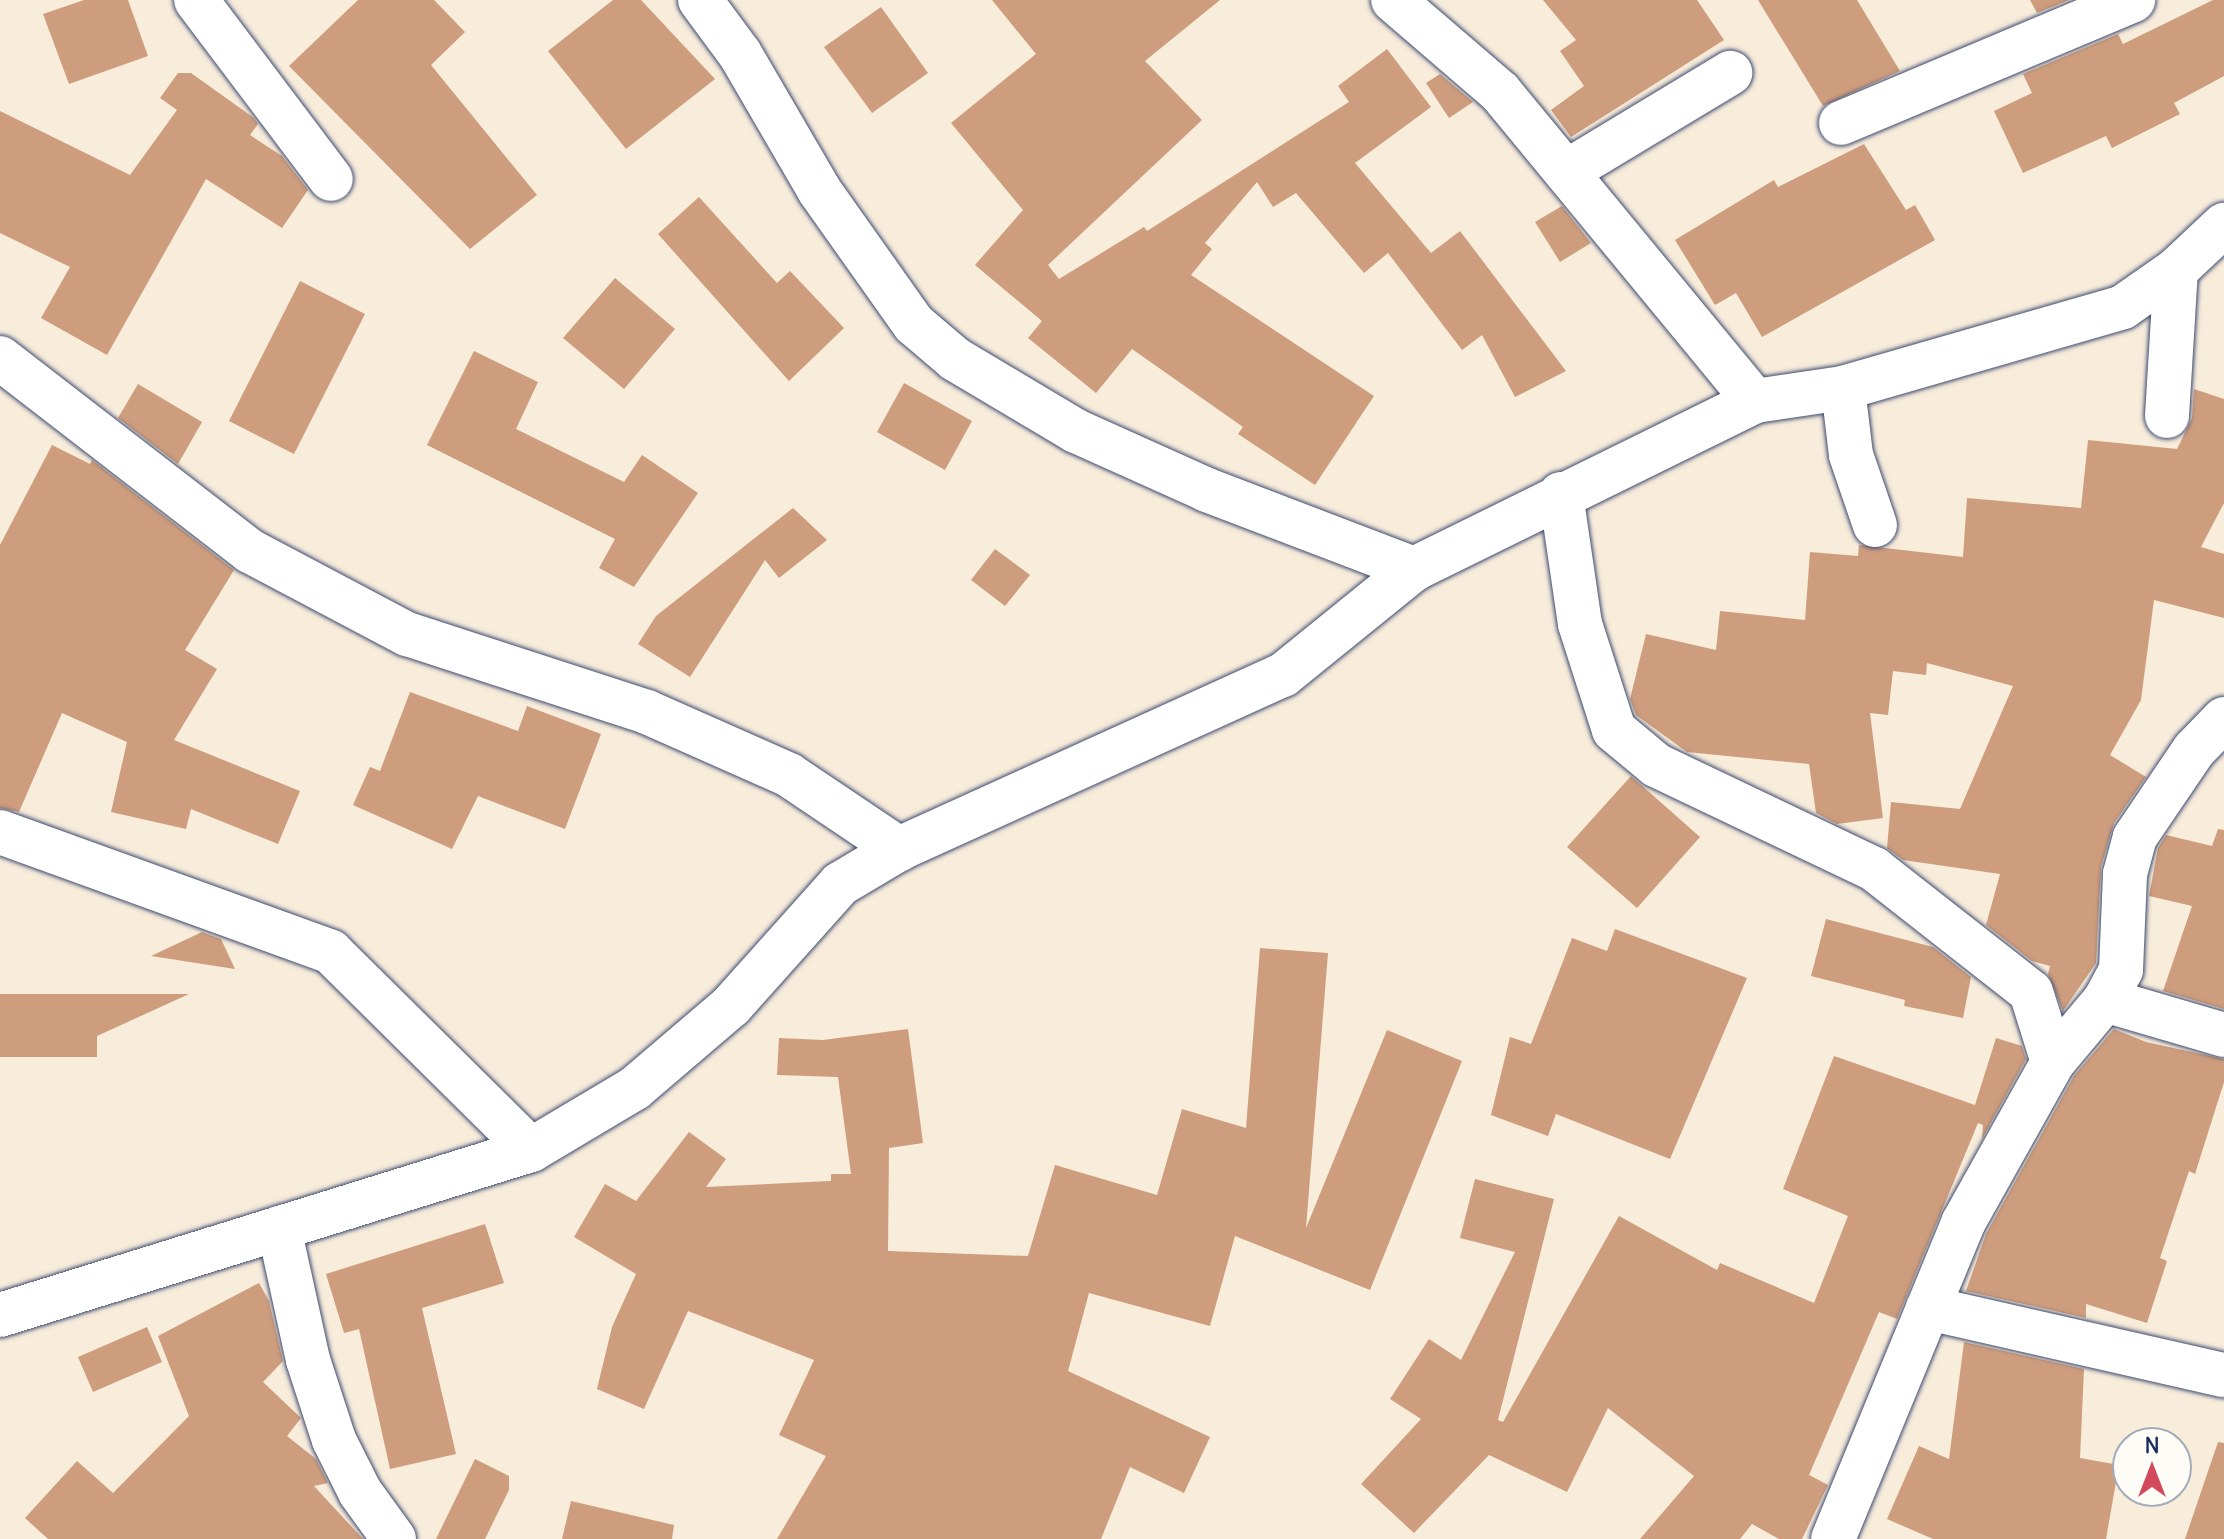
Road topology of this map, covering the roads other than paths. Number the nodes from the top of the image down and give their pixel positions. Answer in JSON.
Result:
{"nodes":[{"id":1,"x":196,"y":0,"type":"edge"},
{"id":2,"x":700,"y":0,"type":"edge"},
{"id":3,"x":1393,"y":0,"type":"edge"},
{"id":4,"x":2133,"y":0,"type":"edge"},
{"id":5,"x":1730,"y":73,"type":"dead end"},
{"id":6,"x":1841,"y":123,"type":"dead end"},
{"id":7,"x":1566,"y":172,"type":"junction"},
{"id":8,"x":331,"y":179,"type":"dead end"},
{"id":9,"x":2224,"y":225,"type":"edge"},
{"id":10,"x":2176,"y":270,"type":"junction"},
{"id":11,"x":0,"y":358,"type":"edge"},
{"id":12,"x":1843,"y":388,"type":"junction"},
{"id":13,"x":1755,"y":401,"type":"junction"},
{"id":14,"x":2167,"y":416,"type":"dead end"},
{"id":15,"x":1561,"y":494,"type":"junction"},
{"id":16,"x":1875,"y":525,"type":"dead end"},
{"id":17,"x":1414,"y":569,"type":"junction"},
{"id":18,"x":2224,"y":719,"type":"edge"},
{"id":19,"x":0,"y":832,"type":"edge"},
{"id":20,"x":899,"y":849,"type":"junction"},
{"id":21,"x":2105,"y":1000,"type":"junction"},
{"id":22,"x":2224,"y":1035,"type":"edge"},
{"id":23,"x":2053,"y":1062,"type":"junction"},
{"id":24,"x":531,"y":1150,"type":"junction"},
{"id":25,"x":279,"y":1228,"type":"junction"},
{"id":26,"x":1928,"y":1308,"type":"junction"},
{"id":27,"x":0,"y":1315,"type":"edge"},
{"id":28,"x":2224,"y":1375,"type":"edge"},
{"id":29,"x":394,"y":1539,"type":"edge"},
{"id":30,"x":1833,"y":1539,"type":"edge"}],
"edges":[{"from":1,"to":8,"type":"street"},
{"from":2,"to":17,"type":"street"},
{"from":3,"to":7,"type":"street"},
{"from":4,"to":6,"type":"street"},
{"from":5,"to":7,"type":"street"},
{"from":7,"to":13,"type":"street"},
{"from":9,"to":10,"type":"street"},
{"from":10,"to":12,"type":"street"},
{"from":10,"to":14,"type":"street"},
{"from":11,"to":20,"type":"street"},
{"from":12,"to":13,"type":"street"},
{"from":12,"to":16,"type":"street"},
{"from":13,"to":15,"type":"street"},
{"from":15,"to":17,"type":"street"},
{"from":15,"to":23,"type":"street"},
{"from":17,"to":20,"type":"street"},
{"from":18,"to":21,"type":"street"},
{"from":19,"to":24,"type":"street"},
{"from":20,"to":24,"type":"street"},
{"from":21,"to":22,"type":"street"},
{"from":21,"to":23,"type":"street"},
{"from":23,"to":26,"type":"street"},
{"from":24,"to":25,"type":"street"},
{"from":25,"to":27,"type":"street"},
{"from":25,"to":29,"type":"street"},
{"from":26,"to":28,"type":"street"},
{"from":26,"to":30,"type":"street"}]}
